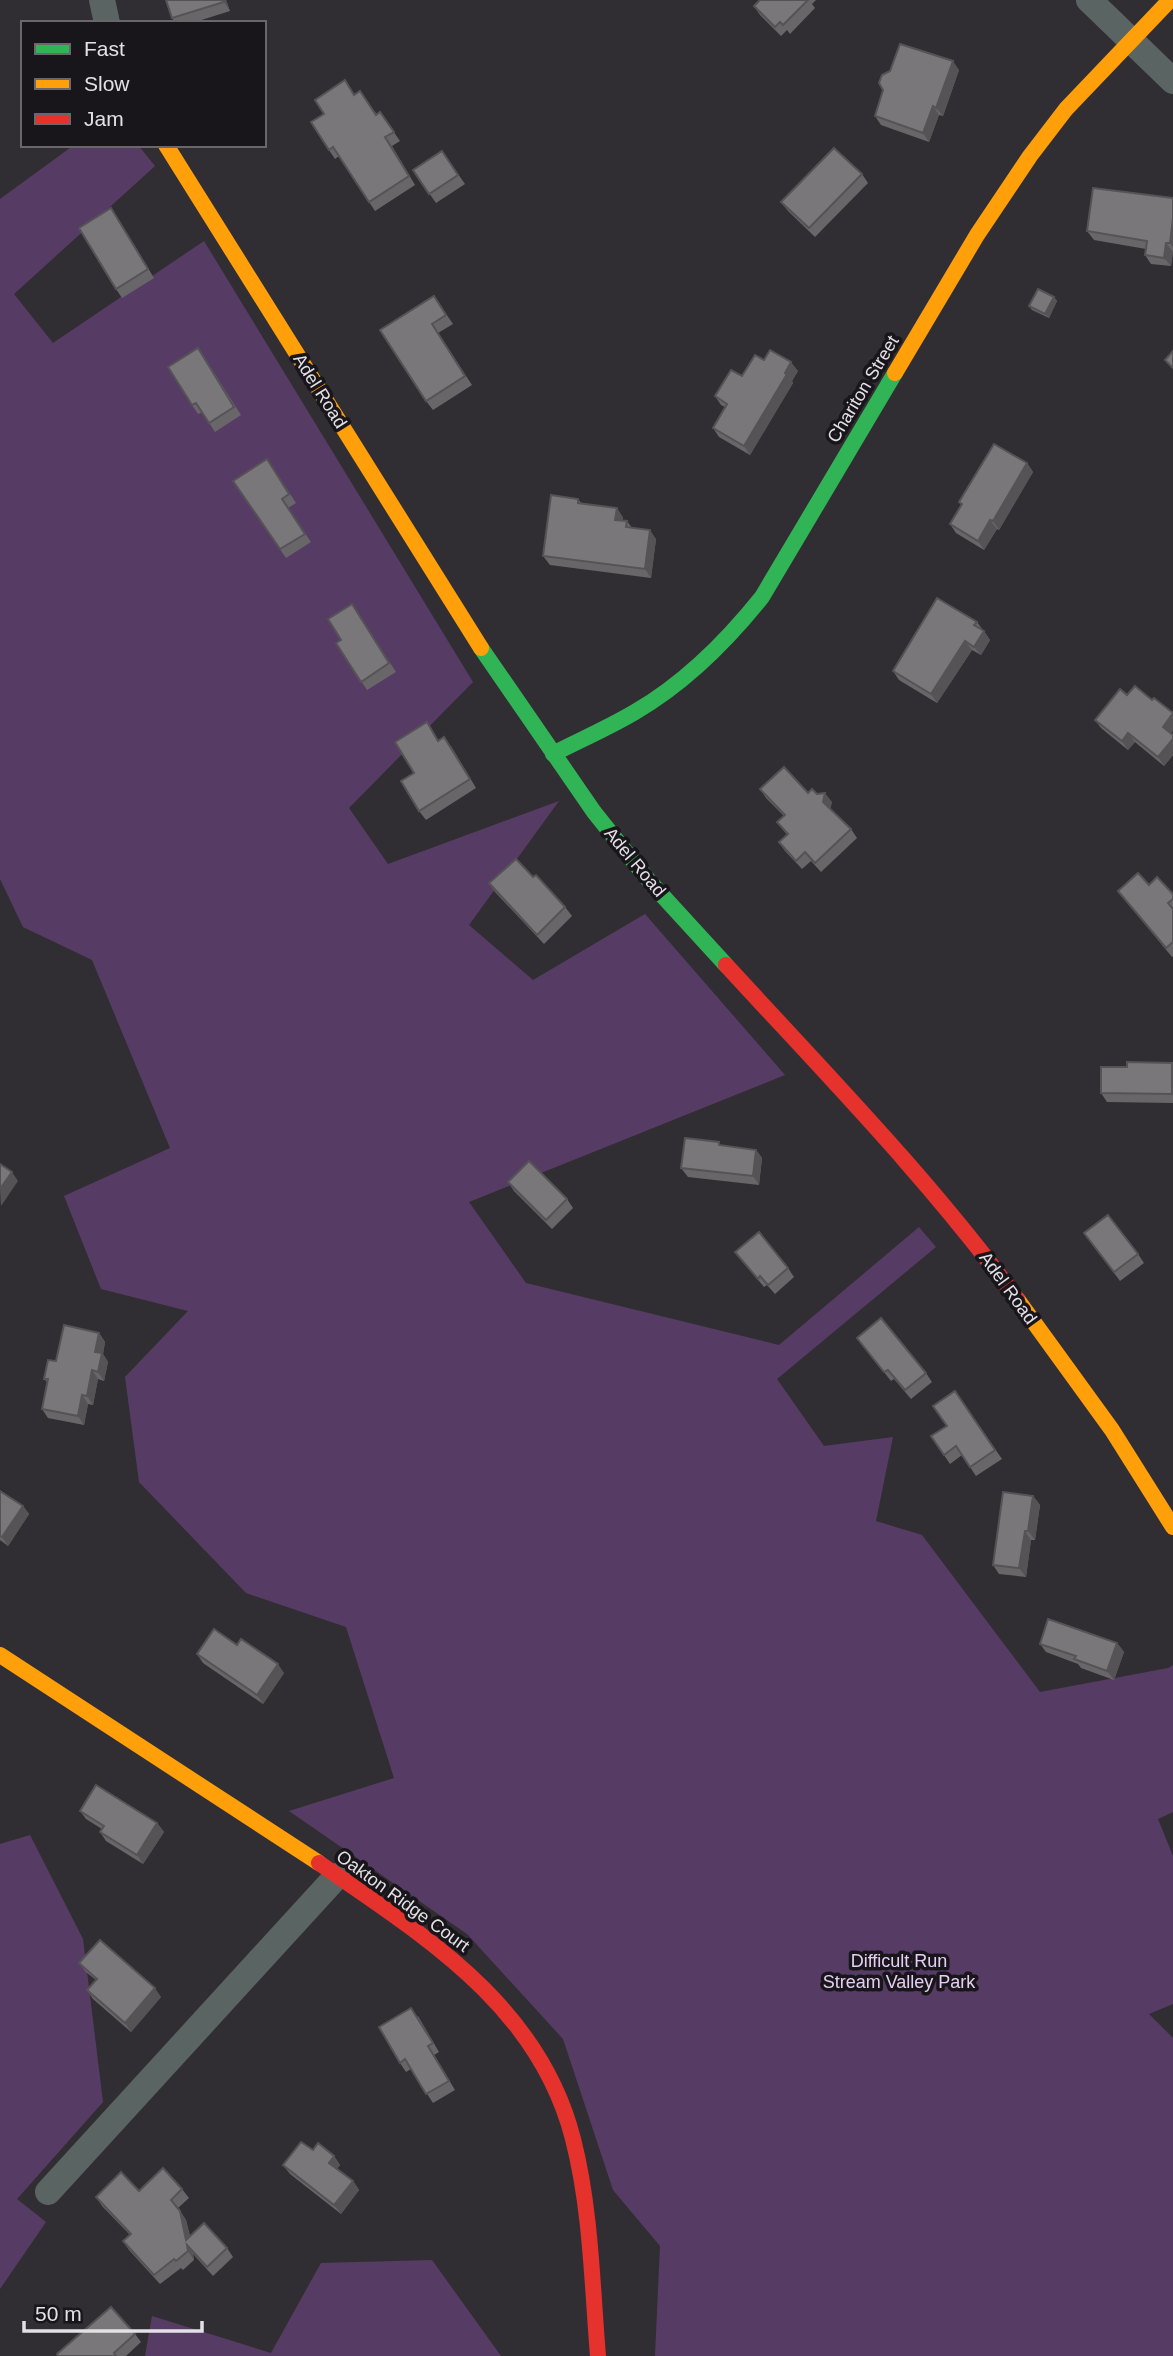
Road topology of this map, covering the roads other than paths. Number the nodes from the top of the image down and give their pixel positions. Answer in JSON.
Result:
{"nodes":[{"id":1,"x":102,"y":0,"type":"edge"},
{"id":2,"x":1089,"y":0,"type":"edge"},
{"id":3,"x":1170,"y":0,"type":"edge"},
{"id":4,"x":107,"y":21,"type":"edge"},
{"id":5,"x":1130,"y":41,"type":"junction"},
{"id":6,"x":1173,"y":81,"type":"edge"},
{"id":7,"x":167,"y":147,"type":"edge"},
{"id":8,"x":553,"y":754,"type":"junction"},
{"id":9,"x":1165,"y":1497,"type":"edge"},
{"id":10,"x":1173,"y":1527,"type":"edge"},
{"id":11,"x":0,"y":1655,"type":"edge"},
{"id":12,"x":337,"y":1876,"type":"junction"},
{"id":13,"x":48,"y":2192,"type":"dead end"},
{"id":14,"x":598,"y":2356,"type":"edge"}],
"edges":[{"from":1,"to":4,"type":"street"},
{"from":2,"to":5,"type":"street"},
{"from":3,"to":5,"type":"street","name":"Chariton Street"},
{"from":5,"to":6,"type":"street"},
{"from":5,"to":8,"type":"street","name":"Chariton Street"},
{"from":7,"to":8,"type":"street","name":"Adel Road"},
{"from":8,"to":9,"type":"street","name":"Adel Road"},
{"from":9,"to":10,"type":"street","name":"Adel Road"},
{"from":11,"to":12,"type":"street","name":"Oakton Ridge Court"},
{"from":12,"to":13,"type":"street"},
{"from":12,"to":14,"type":"street","name":"Oakton Ridge Court"}]}
